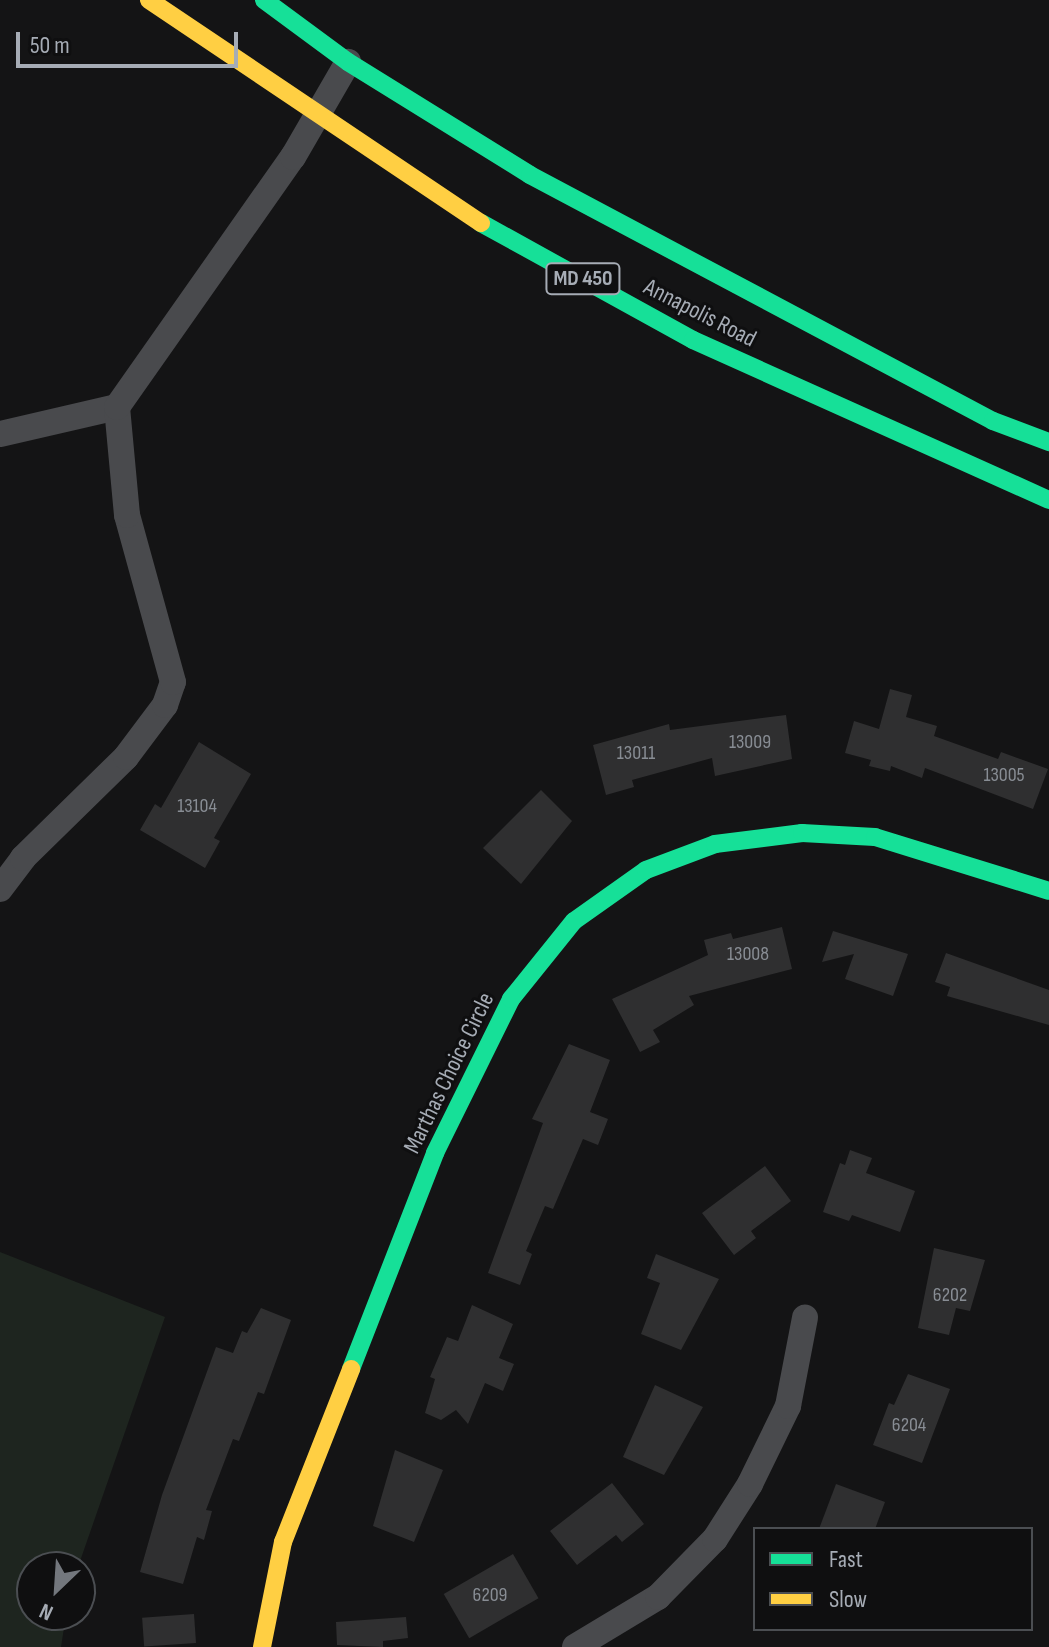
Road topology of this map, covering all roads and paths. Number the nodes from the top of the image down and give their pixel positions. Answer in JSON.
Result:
{"nodes":[{"id":1,"x":149,"y":0,"type":"edge"},
{"id":2,"x":264,"y":0,"type":"edge"},
{"id":3,"x":348,"y":62,"type":"junction"},
{"id":4,"x":316,"y":117,"type":"junction"},
{"id":5,"x":117,"y":407,"type":"junction"},
{"id":6,"x":0,"y":434,"type":"edge"},
{"id":7,"x":1049,"y":442,"type":"edge"},
{"id":8,"x":1049,"y":500,"type":"edge"},
{"id":9,"x":0,"y":889,"type":"edge"},
{"id":10,"x":1049,"y":891,"type":"edge"},
{"id":11,"x":805,"y":1318,"type":"dead end"},
{"id":12,"x":262,"y":1647,"type":"edge"},
{"id":13,"x":575,"y":1647,"type":"edge"}],
"edges":[{"from":1,"to":4,"type":"main road","name":"Annapolis Road","number":"MD 450"},
{"from":2,"to":3,"type":"main road","name":"Annapolis Road","number":"MD 450"},
{"from":3,"to":4,"type":"street"},
{"from":3,"to":7,"type":"main road","name":"Annapolis Road","number":"MD 450"},
{"from":4,"to":5,"type":"street"},
{"from":4,"to":8,"type":"main road","name":"Annapolis Road","number":"MD 450"},
{"from":5,"to":6,"type":"street"},
{"from":5,"to":9,"type":"street"},
{"from":10,"to":12,"type":"main road","name":"Marthas Choice Circle"},
{"from":11,"to":13,"type":"street"}]}
